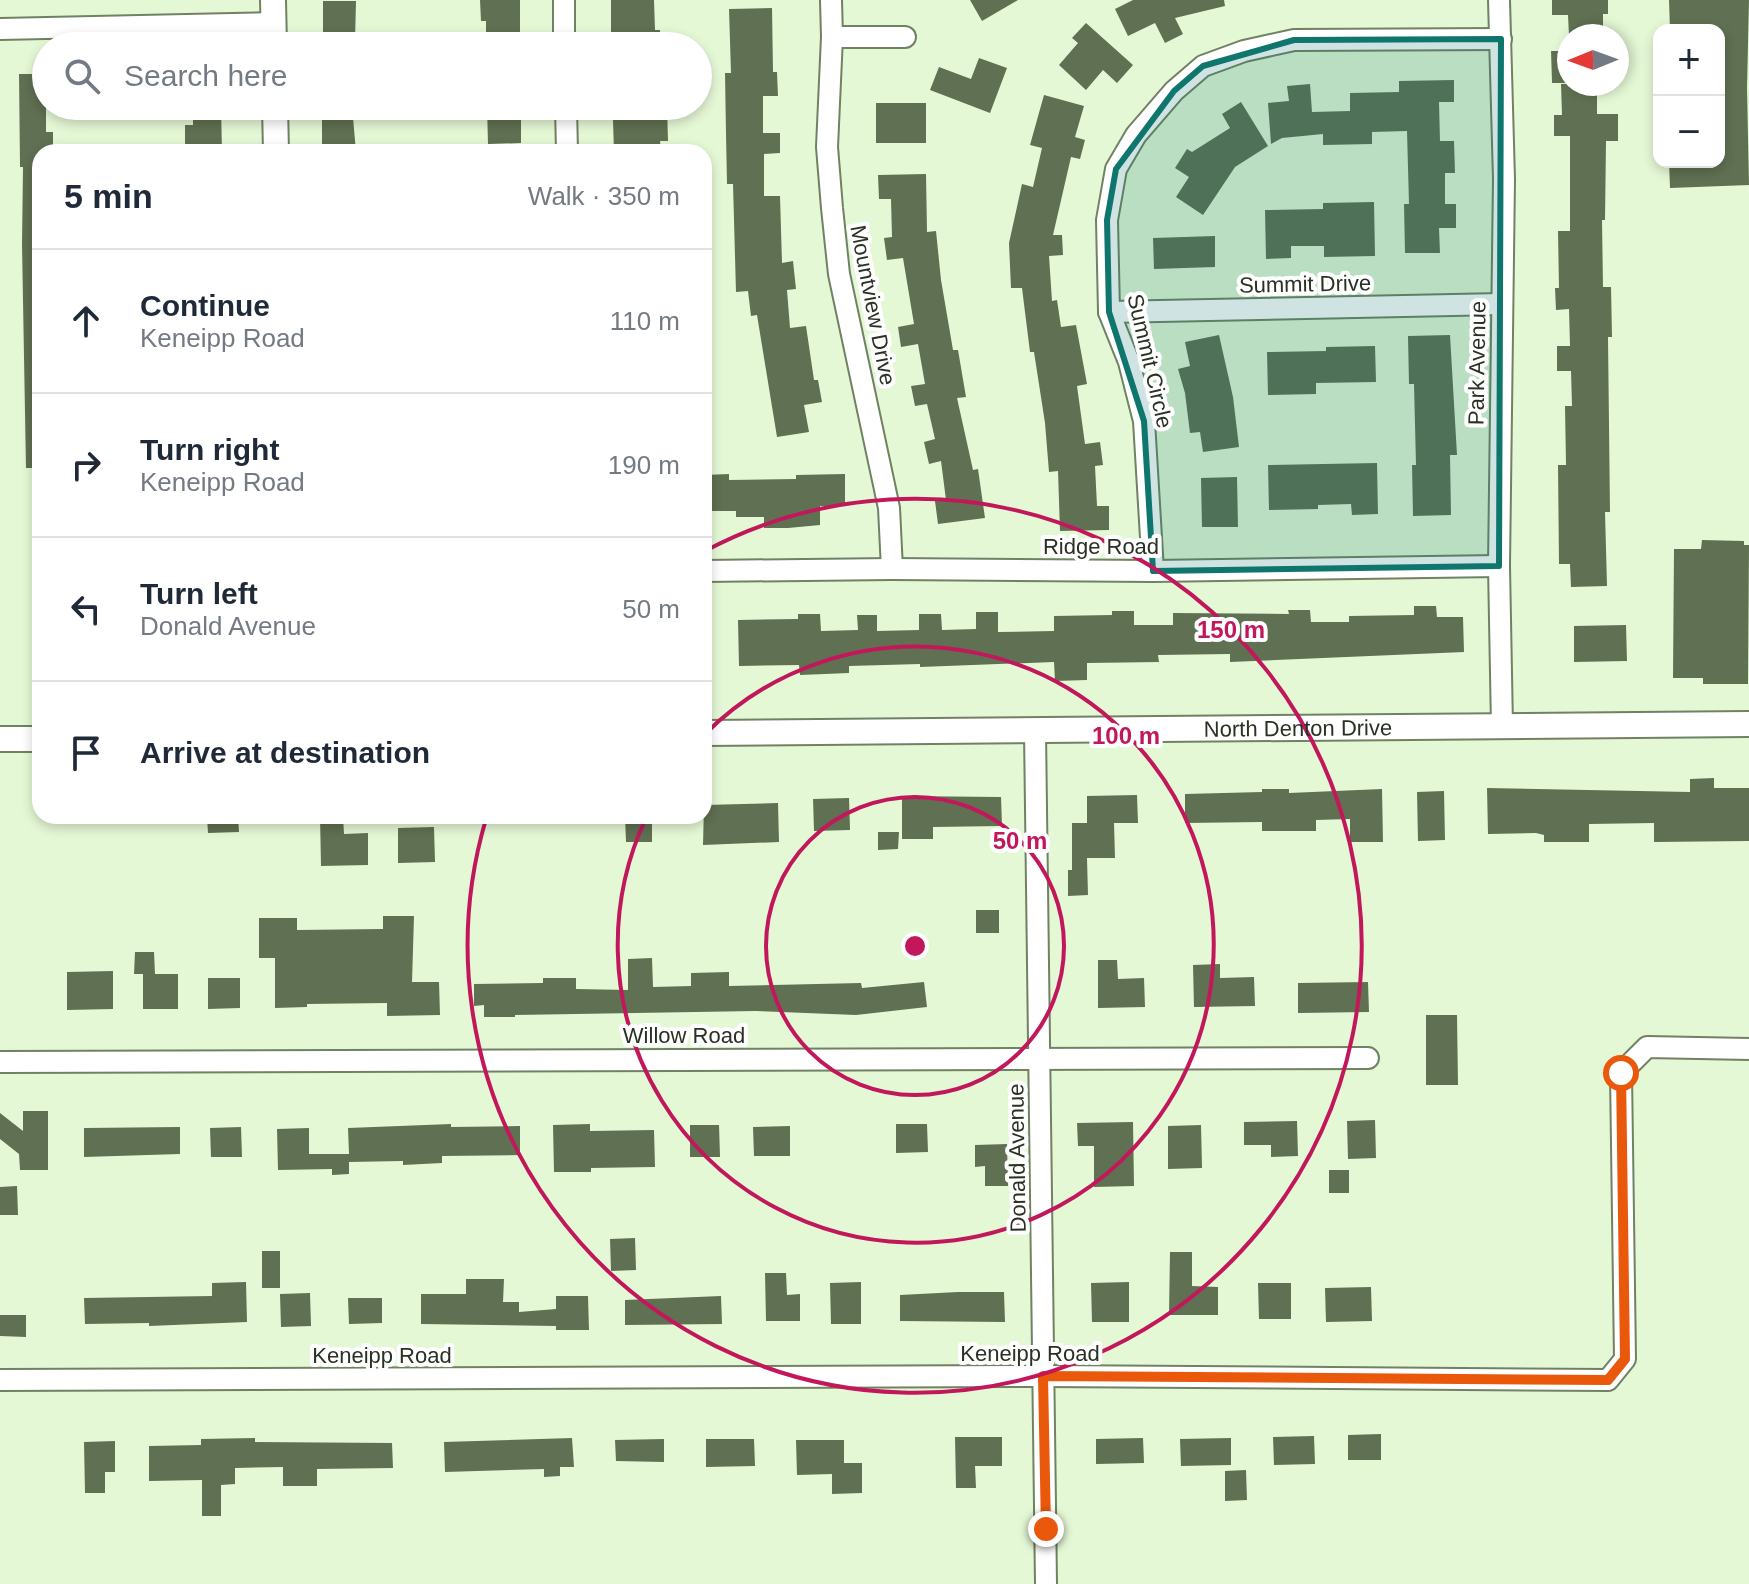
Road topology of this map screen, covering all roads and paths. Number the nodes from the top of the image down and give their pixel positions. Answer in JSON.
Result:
{"nodes":[{"id":1,"x":564,"y":0,"type":"edge"},
{"id":2,"x":831,"y":0,"type":"edge"},
{"id":3,"x":1499,"y":0,"type":"edge"},
{"id":4,"x":274,"y":23,"type":"edge"},
{"id":5,"x":0,"y":29,"type":"edge"},
{"id":6,"x":564,"y":32,"type":"edge"},
{"id":7,"x":832,"y":37,"type":"junction"},
{"id":8,"x":905,"y":37,"type":"dead end"},
{"id":9,"x":1501,"y":39,"type":"junction"},
{"id":10,"x":275,"y":120,"type":"edge"},
{"id":11,"x":566,"y":120,"type":"edge"},
{"id":12,"x":276,"y":144,"type":"edge"},
{"id":13,"x":567,"y":144,"type":"edge"},
{"id":14,"x":1502,"y":304,"type":"junction"},
{"id":15,"x":1109,"y":312,"type":"junction"},
{"id":16,"x":1499,"y":566,"type":"junction"},
{"id":17,"x":892,"y":569,"type":"junction"},
{"id":18,"x":712,"y":571,"type":"edge"},
{"id":19,"x":1153,"y":571,"type":"junction"},
{"id":20,"x":1749,"y":724,"type":"edge"},
{"id":21,"x":1502,"y":727,"type":"junction"},
{"id":22,"x":1035,"y":731,"type":"junction"},
{"id":23,"x":712,"y":733,"type":"edge"},
{"id":24,"x":0,"y":739,"type":"edge"},
{"id":25,"x":32,"y":739,"type":"edge"},
{"id":26,"x":1749,"y":1049,"type":"edge"},
{"id":27,"x":1368,"y":1058,"type":"dead end"},
{"id":28,"x":1039,"y":1059,"type":"junction"},
{"id":29,"x":0,"y":1062,"type":"edge"},
{"id":30,"x":1043,"y":1376,"type":"junction"},
{"id":31,"x":0,"y":1380,"type":"edge"},
{"id":32,"x":1046,"y":1584,"type":"edge"}],
"edges":[{"from":1,"to":6,"type":"street"},
{"from":2,"to":7,"type":"street","name":"Mountview Drive"},
{"from":3,"to":9,"type":"street","name":"Park Avenue"},
{"from":4,"to":5,"type":"street"},
{"from":7,"to":8,"type":"street"},
{"from":7,"to":17,"type":"street","name":"Mountview Drive"},
{"from":9,"to":14,"type":"street","name":"Park Avenue"},
{"from":9,"to":15,"type":"street","name":"Summit Circle"},
{"from":10,"to":12,"type":"street"},
{"from":11,"to":13,"type":"street"},
{"from":14,"to":15,"type":"street","name":"Summit Drive"},
{"from":14,"to":16,"type":"street","name":"Park Avenue"},
{"from":15,"to":19,"type":"street","name":"Summit Circle"},
{"from":16,"to":19,"type":"street","name":"Ridge Road"},
{"from":16,"to":21,"type":"street","name":"Park Avenue"},
{"from":17,"to":18,"type":"street","name":"Ridge Road"},
{"from":17,"to":19,"type":"street","name":"Ridge Road"},
{"from":20,"to":21,"type":"street","name":"North Denton Drive"},
{"from":21,"to":22,"type":"street","name":"North Denton Drive"},
{"from":22,"to":23,"type":"street","name":"North Denton Drive"},
{"from":22,"to":28,"type":"street","name":"Donald Avenue"},
{"from":24,"to":25,"type":"street"},
{"from":26,"to":30,"type":"street","name":"Keneipp Road"},
{"from":27,"to":28,"type":"street","name":"Willow Road"},
{"from":28,"to":29,"type":"street","name":"Willow Road"},
{"from":28,"to":30,"type":"street","name":"Donald Avenue"},
{"from":30,"to":31,"type":"street","name":"Keneipp Road"},
{"from":30,"to":32,"type":"street","name":"Donald Avenue"}]}
